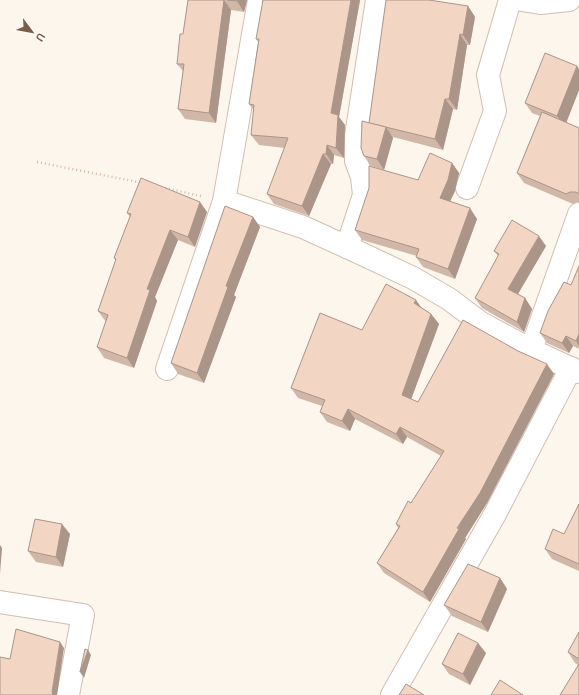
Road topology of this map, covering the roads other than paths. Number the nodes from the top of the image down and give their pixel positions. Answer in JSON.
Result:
{"nodes":[{"id":1,"x":259,"y":0,"type":"edge"},
{"id":2,"x":377,"y":0,"type":"edge"},
{"id":3,"x":510,"y":0,"type":"edge"},
{"id":4,"x":522,"y":0,"type":"edge"},
{"id":5,"x":569,"y":0,"type":"edge"},
{"id":6,"x":467,"y":188,"type":"dead end"},
{"id":7,"x":224,"y":201,"type":"junction"},
{"id":8,"x":579,"y":214,"type":"edge"},
{"id":9,"x":348,"y":247,"type":"junction"},
{"id":10,"x":531,"y":350,"type":"junction"},
{"id":11,"x":167,"y":369,"type":"dead end"},
{"id":12,"x":575,"y":370,"type":"edge"},
{"id":13,"x":0,"y":602,"type":"edge"},
{"id":14,"x":68,"y":695,"type":"edge"},
{"id":15,"x":392,"y":695,"type":"edge"}],
"edges":[{"from":1,"to":7,"type":"street"},
{"from":2,"to":9,"type":"street"},
{"from":3,"to":6,"type":"street"},
{"from":4,"to":5,"type":"street"},
{"from":7,"to":9,"type":"street"},
{"from":7,"to":11,"type":"street"},
{"from":8,"to":10,"type":"street"},
{"from":9,"to":10,"type":"street"},
{"from":10,"to":12,"type":"street"},
{"from":12,"to":15,"type":"street"},
{"from":13,"to":14,"type":"street"}]}
